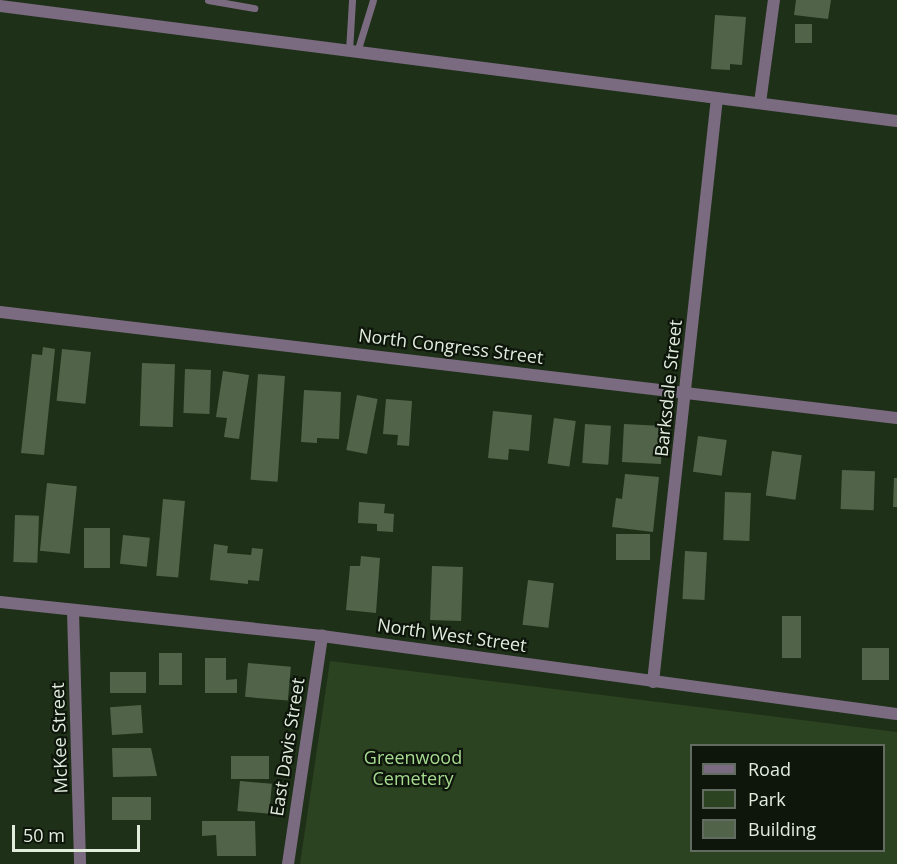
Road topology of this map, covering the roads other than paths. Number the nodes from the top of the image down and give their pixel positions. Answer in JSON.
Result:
{"nodes":[{"id":1,"x":208,"y":0,"type":"edge"},
{"id":2,"x":352,"y":0,"type":"edge"},
{"id":3,"x":373,"y":0,"type":"edge"},
{"id":4,"x":774,"y":0,"type":"edge"},
{"id":5,"x":28,"y":5,"type":"edge"},
{"id":6,"x":0,"y":6,"type":"edge"},
{"id":7,"x":254,"y":8,"type":"dead end"},
{"id":8,"x":353,"y":52,"type":"junction"},
{"id":9,"x":717,"y":98,"type":"junction"},
{"id":10,"x":760,"y":103,"type":"junction"},
{"id":11,"x":897,"y":121,"type":"edge"},
{"id":12,"x":0,"y":312,"type":"edge"},
{"id":13,"x":686,"y":392,"type":"junction"},
{"id":14,"x":897,"y":418,"type":"edge"},
{"id":15,"x":0,"y":602,"type":"edge"},
{"id":16,"x":73,"y":611,"type":"junction"},
{"id":17,"x":322,"y":636,"type":"junction"},
{"id":18,"x":653,"y":682,"type":"junction"},
{"id":19,"x":897,"y":714,"type":"edge"},
{"id":20,"x":80,"y":864,"type":"edge"},
{"id":21,"x":288,"y":864,"type":"edge"}],
"edges":[{"from":1,"to":7,"type":"lane"},
{"from":2,"to":8,"type":"lane"},
{"from":3,"to":8,"type":"lane"},
{"from":4,"to":10,"type":"street"},
{"from":5,"to":6,"type":"street"},
{"from":5,"to":8,"type":"street"},
{"from":8,"to":9,"type":"street"},
{"from":9,"to":10,"type":"street"},
{"from":9,"to":13,"type":"street","name":"Barksdale Street"},
{"from":10,"to":11,"type":"street"},
{"from":12,"to":13,"type":"street","name":"North Congress Street"},
{"from":13,"to":14,"type":"street","name":"North Congress Street"},
{"from":13,"to":18,"type":"street","name":"Barksdale Street"},
{"from":15,"to":16,"type":"street","name":"North West Street"},
{"from":16,"to":17,"type":"street","name":"North West Street"},
{"from":16,"to":20,"type":"street","name":"McKee Street"},
{"from":17,"to":18,"type":"street","name":"North West Street"},
{"from":17,"to":21,"type":"street","name":"East Davis Street"},
{"from":18,"to":19,"type":"street","name":"North West Street"}]}
